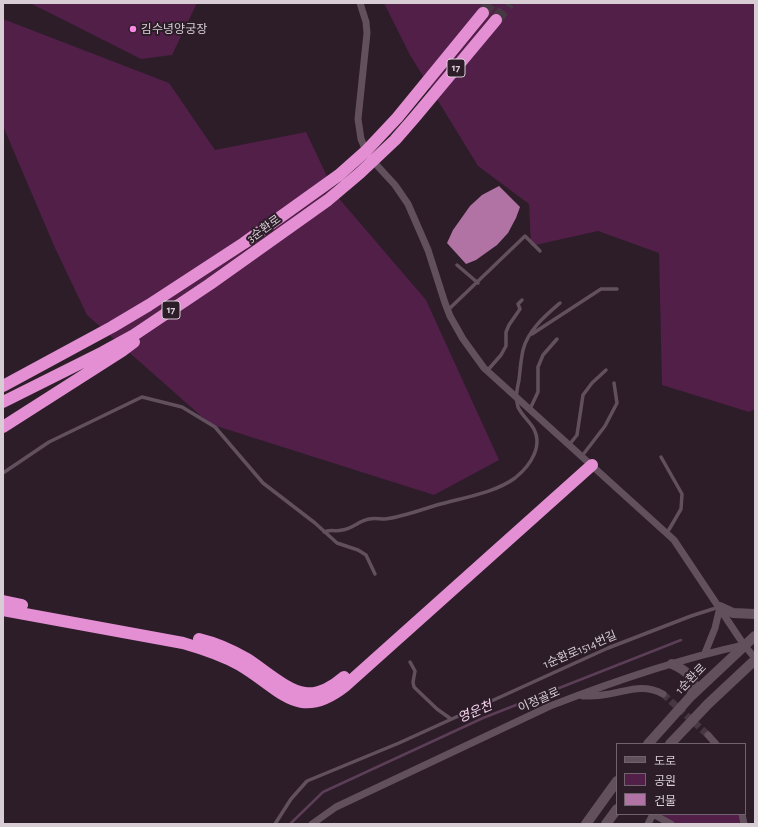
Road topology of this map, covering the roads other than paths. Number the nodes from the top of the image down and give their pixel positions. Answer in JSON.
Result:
{"nodes":[{"id":1,"x":360,"y":3,"type":"edge"},
{"id":2,"x":483,"y":13,"type":"tunnel mouth"},
{"id":3,"x":496,"y":20,"type":"tunnel mouth"},
{"id":4,"x":540,"y":251,"type":"dead end"},
{"id":5,"x":457,"y":265,"type":"dead end"},
{"id":6,"x":478,"y":283,"type":"junction"},
{"id":7,"x":618,"y":289,"type":"dead end"},
{"id":8,"x":201,"y":291,"type":"junction"},
{"id":9,"x":522,"y":300,"type":"dead end"},
{"id":10,"x":560,"y":303,"type":"dead end"},
{"id":11,"x":448,"y":310,"type":"junction"},
{"id":12,"x":529,"y":336,"type":"junction"},
{"id":13,"x":557,"y":339,"type":"dead end"},
{"id":14,"x":606,"y":370,"type":"dead end"},
{"id":15,"x":487,"y":371,"type":"junction"},
{"id":16,"x":614,"y":383,"type":"dead end"},
{"id":17,"x":3,"y":386,"type":"edge"},
{"id":18,"x":516,"y":397,"type":"junction"},
{"id":19,"x":3,"y":402,"type":"edge"},
{"id":20,"x":530,"y":409,"type":"junction"},
{"id":21,"x":3,"y":427,"type":"edge"},
{"id":22,"x":569,"y":445,"type":"junction"},
{"id":23,"x":661,"y":457,"type":"dead end"},
{"id":24,"x":587,"y":461,"type":"junction"},
{"id":25,"x":3,"y":473,"type":"edge"},
{"id":26,"x":324,"y":532,"type":"junction"},
{"id":27,"x":667,"y":532,"type":"junction"},
{"id":28,"x":375,"y":574,"type":"dead end"},
{"id":29,"x":3,"y":601,"type":"edge"},
{"id":30,"x":720,"y":607,"type":"junction"},
{"id":31,"x":3,"y":610,"type":"edge"},
{"id":32,"x":755,"y":614,"type":"edge"},
{"id":33,"x":755,"y":636,"type":"edge"},
{"id":34,"x":744,"y":645,"type":"junction"},
{"id":35,"x":705,"y":653,"type":"junction"},
{"id":36,"x":755,"y":659,"type":"edge"},
{"id":37,"x":410,"y":662,"type":"dead end"},
{"id":38,"x":672,"y":664,"type":"junction"},
{"id":39,"x":663,"y":694,"type":"tunnel mouth"},
{"id":40,"x":576,"y":696,"type":"junction"},
{"id":41,"x":691,"y":696,"type":"junction"},
{"id":42,"x":451,"y":719,"type":"junction"},
{"id":43,"x":708,"y":735,"type":"tunnel mouth"},
{"id":44,"x":649,"y":743,"type":"edge"},
{"id":45,"x":671,"y":743,"type":"edge"},
{"id":46,"x":715,"y":743,"type":"edge"},
{"id":47,"x":616,"y":782,"type":"edge"},
{"id":48,"x":616,"y":810,"type":"edge"},
{"id":49,"x":652,"y":815,"type":"edge"},
{"id":50,"x":655,"y":815,"type":"edge"},
{"id":51,"x":275,"y":824,"type":"edge"},
{"id":52,"x":312,"y":824,"type":"edge"},
{"id":53,"x":586,"y":824,"type":"edge"},
{"id":54,"x":606,"y":824,"type":"edge"},
{"id":55,"x":648,"y":824,"type":"edge"},
{"id":56,"x":671,"y":824,"type":"edge"}],
"edges":[{"from":1,"to":11,"type":"street"},
{"from":2,"to":17,"type":"highway","name":"3순환로","number":"17"},
{"from":3,"to":8,"type":"highway","name":"3순환로","number":"17"},
{"from":4,"to":6,"type":"lane"},
{"from":5,"to":6,"type":"lane"},
{"from":6,"to":11,"type":"lane"},
{"from":7,"to":12,"type":"lane"},
{"from":8,"to":19,"type":"highway","name":"3순환로","number":"17"},
{"from":8,"to":21,"type":"highway"},
{"from":9,"to":15,"type":"lane"},
{"from":10,"to":12,"type":"lane"},
{"from":11,"to":15,"type":"street"},
{"from":12,"to":18,"type":"lane"},
{"from":13,"to":20,"type":"lane"},
{"from":14,"to":22,"type":"lane"},
{"from":15,"to":18,"type":"street"},
{"from":16,"to":24,"type":"lane"},
{"from":18,"to":20,"type":"street"},
{"from":18,"to":26,"type":"lane"},
{"from":20,"to":22,"type":"street"},
{"from":22,"to":24,"type":"street"},
{"from":23,"to":27,"type":"lane"},
{"from":24,"to":27,"type":"street"},
{"from":24,"to":29,"type":"highway"},
{"from":24,"to":31,"type":"highway"},
{"from":25,"to":26,"type":"lane"},
{"from":26,"to":28,"type":"lane"},
{"from":27,"to":30,"type":"street"},
{"from":30,"to":32,"type":"street"},
{"from":30,"to":34,"type":"street"},
{"from":30,"to":35,"type":"street"},
{"from":30,"to":42,"type":"lane","name":"1순환로1514번길"},
{"from":33,"to":34,"type":"street","name":"1순환로"},
{"from":34,"to":35,"type":"street","name":"이정골로"},
{"from":34,"to":36,"type":"street"},
{"from":34,"to":41,"type":"street","name":"1순환로"},
{"from":35,"to":38,"type":"street","name":"이정골로"},
{"from":36,"to":45,"type":"street"},
{"from":37,"to":42,"type":"lane"},
{"from":38,"to":40,"type":"street","name":"이정골로"},
{"from":38,"to":41,"type":"street"},
{"from":39,"to":40,"type":"street"},
{"from":40,"to":52,"type":"street","name":"이정골로"},
{"from":41,"to":44,"type":"street","name":"1순환로"},
{"from":42,"to":51,"type":"lane","name":"1순환로1514번길"},
{"from":43,"to":46,"type":"street"},
{"from":47,"to":53,"type":"street"},
{"from":48,"to":54,"type":"street"},
{"from":49,"to":55,"type":"street"},
{"from":50,"to":56,"type":"street"}]}
